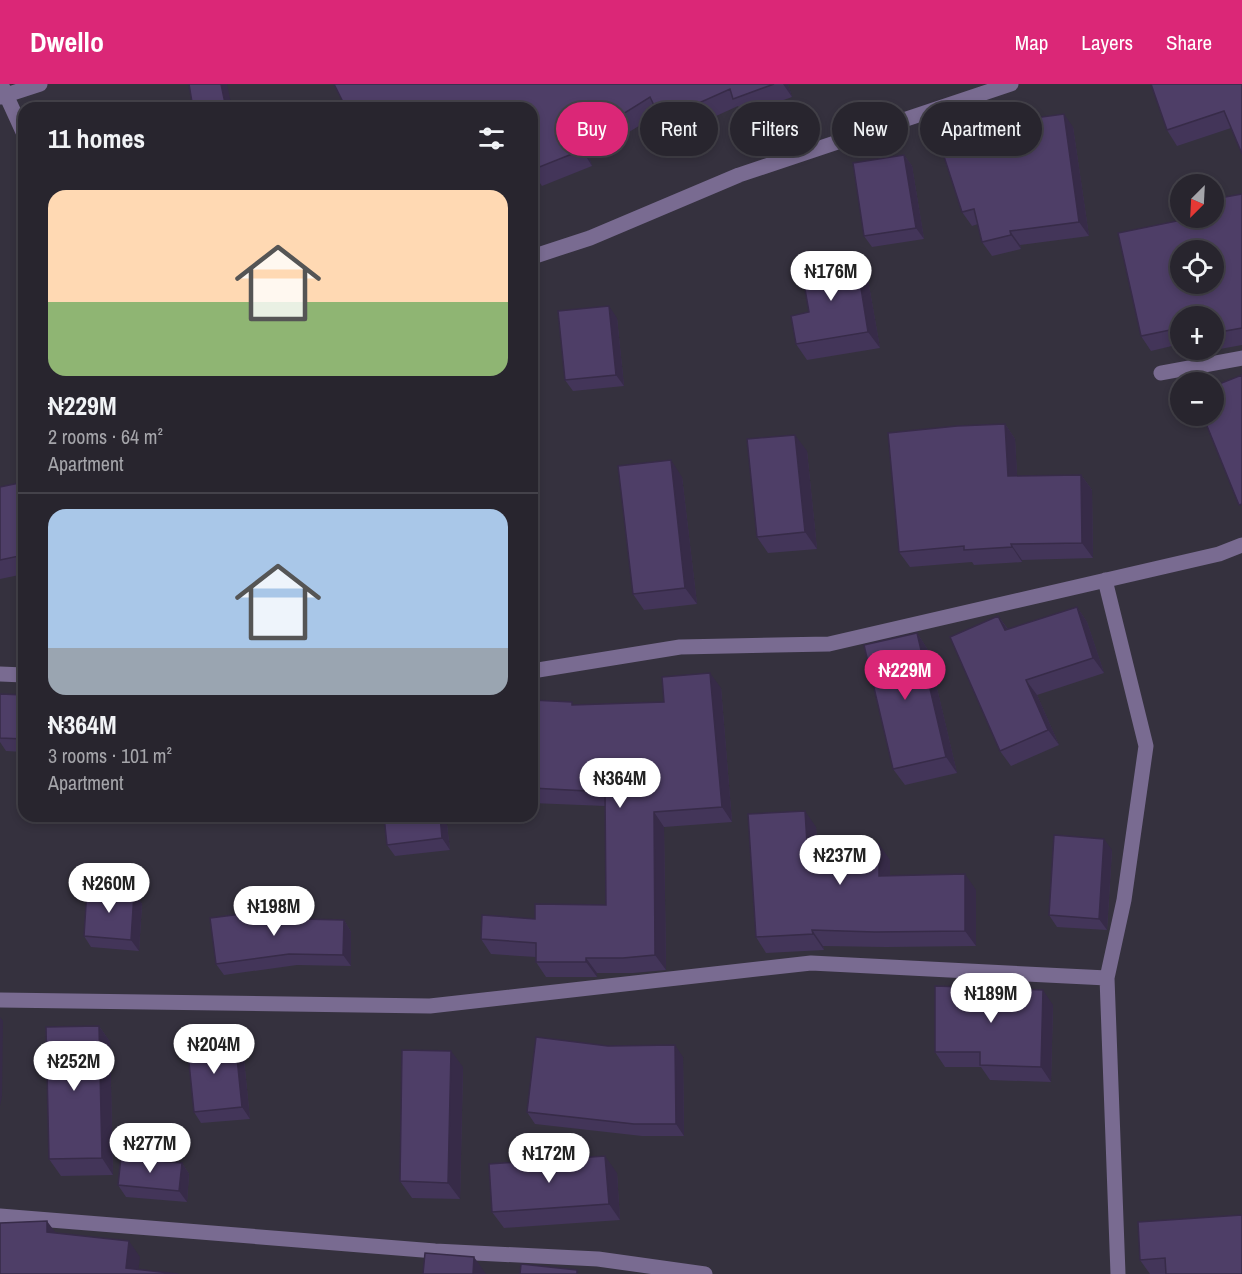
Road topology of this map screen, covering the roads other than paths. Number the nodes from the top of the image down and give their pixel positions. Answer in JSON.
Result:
{"nodes":[{"id":1,"x":40,"y":84,"type":"edge"},
{"id":2,"x":1011,"y":84,"type":"edge"},
{"id":3,"x":2,"y":92,"type":"edge"},
{"id":4,"x":18,"y":123,"type":"edge"},
{"id":5,"x":538,"y":255,"type":"edge"},
{"id":6,"x":1242,"y":358,"type":"edge"},
{"id":7,"x":1161,"y":373,"type":"dead end"},
{"id":8,"x":1242,"y":545,"type":"edge"},
{"id":9,"x":1105,"y":580,"type":"junction"},
{"id":10,"x":538,"y":670,"type":"edge"},
{"id":11,"x":0,"y":674,"type":"edge"},
{"id":12,"x":18,"y":675,"type":"edge"},
{"id":13,"x":1107,"y":978,"type":"junction"},
{"id":14,"x":0,"y":1000,"type":"edge"},
{"id":15,"x":0,"y":1216,"type":"edge"},
{"id":16,"x":705,"y":1274,"type":"edge"},
{"id":17,"x":1118,"y":1274,"type":"edge"}],
"edges":[{"from":1,"to":3,"type":"street"},
{"from":2,"to":5,"type":"street"},
{"from":3,"to":4,"type":"street"},
{"from":6,"to":7,"type":"street"},
{"from":8,"to":9,"type":"street"},
{"from":9,"to":10,"type":"street"},
{"from":9,"to":13,"type":"street"},
{"from":11,"to":12,"type":"street"},
{"from":13,"to":14,"type":"street"},
{"from":13,"to":17,"type":"street"},
{"from":15,"to":16,"type":"street"}]}
